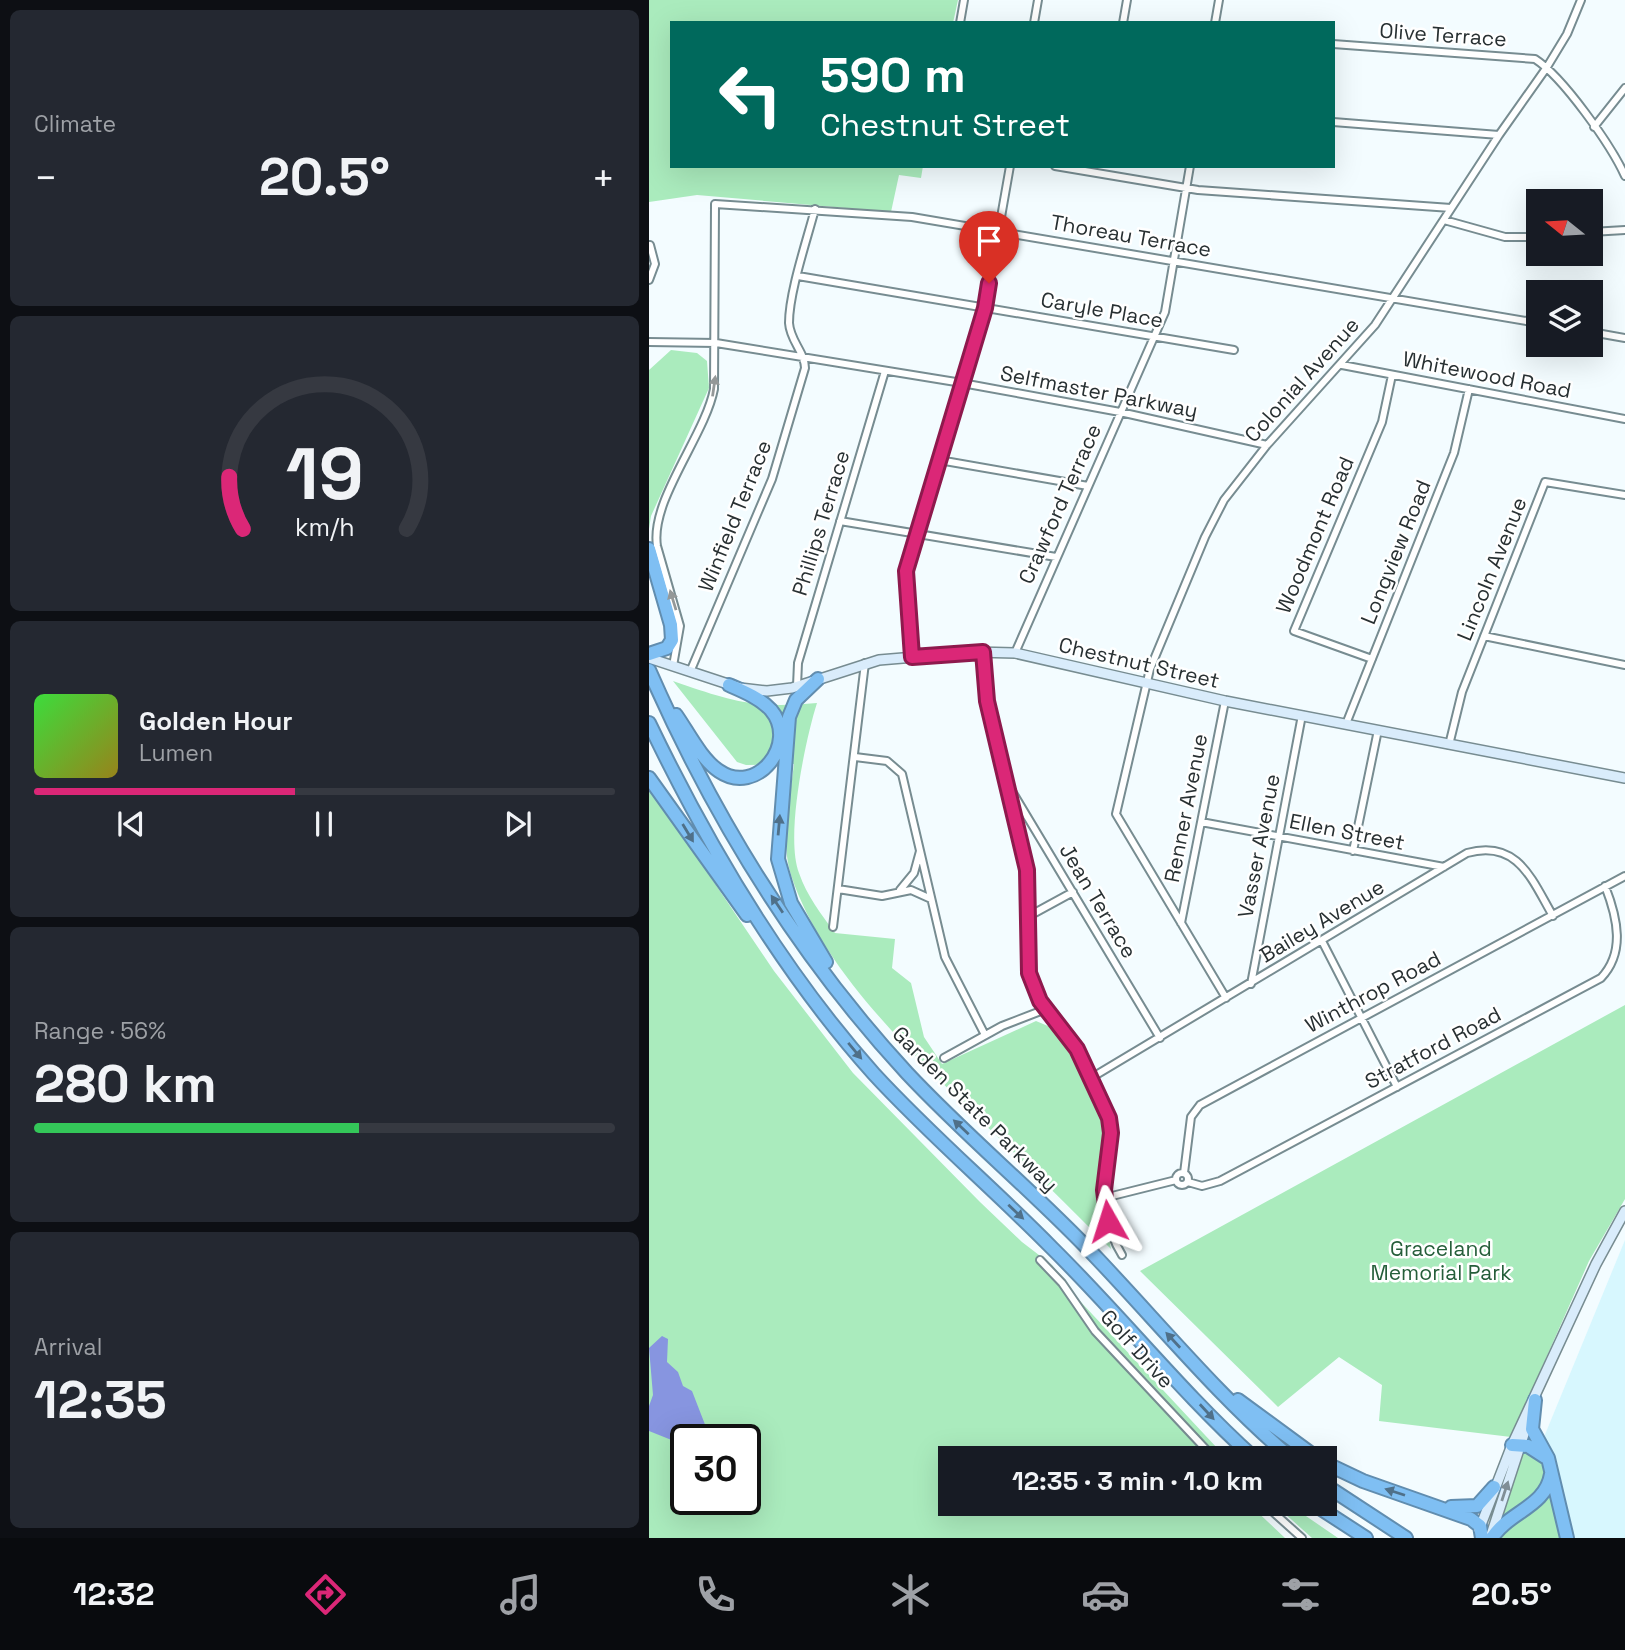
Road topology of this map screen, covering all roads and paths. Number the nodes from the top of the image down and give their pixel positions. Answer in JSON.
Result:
{"nodes":[{"id":1,"x":964,"y":0,"type":"edge"},
{"id":2,"x":1038,"y":0,"type":"edge"},
{"id":3,"x":1127,"y":0,"type":"edge"},
{"id":4,"x":1219,"y":0,"type":"edge"},
{"id":5,"x":1581,"y":0,"type":"edge"},
{"id":6,"x":960,"y":21,"type":"edge"},
{"id":7,"x":1034,"y":21,"type":"edge"},
{"id":8,"x":1123,"y":21,"type":"edge"},
{"id":9,"x":1215,"y":21,"type":"edge"},
{"id":10,"x":1335,"y":44,"type":"edge"},
{"id":11,"x":1547,"y":67,"type":"junction"},
{"id":12,"x":1625,"y":88,"type":"edge"},
{"id":13,"x":1335,"y":122,"type":"edge"},
{"id":14,"x":1594,"y":127,"type":"junction"},
{"id":15,"x":1499,"y":135,"type":"junction"},
{"id":16,"x":1010,"y":168,"type":"edge"},
{"id":17,"x":1076,"y":168,"type":"edge"},
{"id":18,"x":1190,"y":168,"type":"edge"},
{"id":19,"x":1098,"y":170,"type":"edge"},
{"id":20,"x":1625,"y":176,"type":"edge"},
{"id":21,"x":1186,"y":188,"type":"junction"},
{"id":22,"x":1451,"y":208,"type":"junction"},
{"id":23,"x":815,"y":209,"type":"junction"},
{"id":24,"x":1444,"y":220,"type":"junction"},
{"id":25,"x":1625,"y":230,"type":"edge"},
{"id":26,"x":1603,"y":231,"type":"edge"},
{"id":27,"x":998,"y":232,"type":"junction"},
{"id":28,"x":1526,"y":237,"type":"edge"},
{"id":29,"x":650,"y":245,"type":"edge"},
{"id":30,"x":1174,"y":261,"type":"junction"},
{"id":31,"x":798,"y":276,"type":"junction"},
{"id":32,"x":649,"y":280,"type":"edge"},
{"id":33,"x":1393,"y":298,"type":"junction"},
{"id":34,"x":985,"y":308,"type":"junction"},
{"id":35,"x":1526,"y":321,"type":"edge"},
{"id":36,"x":1603,"y":334,"type":"edge"},
{"id":37,"x":1155,"y":337,"type":"junction"},
{"id":38,"x":1625,"y":338,"type":"edge"},
{"id":39,"x":649,"y":342,"type":"edge"},
{"id":40,"x":716,"y":343,"type":"junction"},
{"id":41,"x":1234,"y":350,"type":"dead end"},
{"id":42,"x":804,"y":358,"type":"junction"},
{"id":43,"x":1342,"y":365,"type":"junction"},
{"id":44,"x":885,"y":371,"type":"junction"},
{"id":45,"x":1392,"y":374,"type":"junction"},
{"id":46,"x":962,"y":383,"type":"junction"},
{"id":47,"x":1469,"y":389,"type":"junction"},
{"id":48,"x":1120,"y":412,"type":"junction"},
{"id":49,"x":1625,"y":419,"type":"edge"},
{"id":50,"x":1267,"y":445,"type":"junction"},
{"id":51,"x":939,"y":460,"type":"junction"},
{"id":52,"x":1088,"y":486,"type":"junction"},
{"id":53,"x":1625,"y":495,"type":"edge"},
{"id":54,"x":840,"y":521,"type":"junction"},
{"id":55,"x":917,"y":534,"type":"junction"},
{"id":56,"x":649,"y":549,"type":"edge"},
{"id":57,"x":1056,"y":557,"type":"junction"},
{"id":58,"x":1484,"y":636,"type":"junction"},
{"id":59,"x":983,"y":652,"type":"junction"},
{"id":60,"x":1015,"y":653,"type":"junction"},
{"id":61,"x":649,"y":656,"type":"edge"},
{"id":62,"x":912,"y":657,"type":"junction"},
{"id":63,"x":1372,"y":659,"type":"junction"},
{"id":64,"x":865,"y":663,"type":"junction"},
{"id":65,"x":1625,"y":665,"type":"edge"},
{"id":66,"x":673,"y":666,"type":"junction"},
{"id":67,"x":690,"y":672,"type":"junction"},
{"id":68,"x":652,"y":676,"type":"edge"},
{"id":69,"x":818,"y":679,"type":"junction"},
{"id":70,"x":1147,"y":683,"type":"junction"},
{"id":71,"x":729,"y":685,"type":"junction"},
{"id":72,"x":797,"y":686,"type":"junction"},
{"id":73,"x":1225,"y":701,"type":"junction"},
{"id":74,"x":1302,"y":715,"type":"junction"},
{"id":75,"x":649,"y":723,"type":"edge"},
{"id":76,"x":1346,"y":724,"type":"junction"},
{"id":77,"x":1378,"y":730,"type":"junction"},
{"id":78,"x":780,"y":740,"type":"junction"},
{"id":79,"x":1449,"y":745,"type":"junction"},
{"id":80,"x":855,"y":757,"type":"junction"},
{"id":81,"x":649,"y":778,"type":"edge"},
{"id":82,"x":1625,"y":778,"type":"edge"},
{"id":83,"x":1006,"y":781,"type":"junction"},
{"id":84,"x":1201,"y":822,"type":"junction"},
{"id":85,"x":1278,"y":836,"type":"junction"},
{"id":86,"x":920,"y":845,"type":"junction"},
{"id":87,"x":1353,"y":851,"type":"junction"},
{"id":88,"x":1444,"y":867,"type":"junction"},
{"id":89,"x":1625,"y":876,"type":"edge"},
{"id":90,"x":1605,"y":886,"type":"junction"},
{"id":91,"x":838,"y":889,"type":"junction"},
{"id":92,"x":899,"y":892,"type":"junction"},
{"id":93,"x":1073,"y":892,"type":"junction"},
{"id":94,"x":932,"y":901,"type":"junction"},
{"id":95,"x":1029,"y":916,"type":"junction"},
{"id":96,"x":1553,"y":916,"type":"junction"},
{"id":97,"x":1181,"y":923,"type":"junction"},
{"id":98,"x":833,"y":927,"type":"dead end"},
{"id":99,"x":1322,"y":941,"type":"junction"},
{"id":100,"x":1251,"y":984,"type":"junction"},
{"id":101,"x":812,"y":998,"type":"junction"},
{"id":102,"x":1226,"y":998,"type":"junction"},
{"id":103,"x":1046,"y":1009,"type":"junction"},
{"id":104,"x":1361,"y":1017,"type":"junction"},
{"id":105,"x":860,"y":1019,"type":"junction"},
{"id":106,"x":985,"y":1035,"type":"junction"},
{"id":107,"x":1161,"y":1038,"type":"junction"},
{"id":108,"x":944,"y":1058,"type":"dead end"},
{"id":109,"x":1091,"y":1078,"type":"junction"},
{"id":110,"x":1397,"y":1087,"type":"junction"},
{"id":111,"x":1184,"y":1173,"type":"junction"},
{"id":112,"x":1176,"y":1180,"type":"junction"},
{"id":113,"x":1188,"y":1182,"type":"junction"},
{"id":114,"x":1105,"y":1198,"type":"junction"},
{"id":115,"x":1625,"y":1210,"type":"edge"},
{"id":116,"x":1122,"y":1255,"type":"dead end"},
{"id":117,"x":1040,"y":1260,"type":"dead end"},
{"id":118,"x":1196,"y":1366,"type":"junction"},
{"id":119,"x":1535,"y":1400,"type":"junction"},
{"id":120,"x":1516,"y":1444,"type":"junction"},
{"id":121,"x":1203,"y":1446,"type":"edge"},
{"id":122,"x":1243,"y":1446,"type":"edge"},
{"id":123,"x":1279,"y":1446,"type":"edge"},
{"id":124,"x":1301,"y":1446,"type":"edge"},
{"id":125,"x":1551,"y":1467,"type":"junction"},
{"id":126,"x":1337,"y":1469,"type":"edge"},
{"id":127,"x":1494,"y":1487,"type":"junction"},
{"id":128,"x":1337,"y":1493,"type":"edge"},
{"id":129,"x":1431,"y":1503,"type":"junction"},
{"id":130,"x":1277,"y":1516,"type":"edge"},
{"id":131,"x":1332,"y":1516,"type":"edge"},
{"id":132,"x":1480,"y":1534,"type":"edge"},
{"id":133,"x":1302,"y":1538,"type":"edge"},
{"id":134,"x":1366,"y":1538,"type":"edge"},
{"id":135,"x":1406,"y":1538,"type":"edge"},
{"id":136,"x":1491,"y":1538,"type":"edge"},
{"id":137,"x":1567,"y":1538,"type":"edge"}],
"edges":[{"from":1,"to":6,"type":"street"},
{"from":2,"to":7,"type":"street"},
{"from":3,"to":8,"type":"street"},
{"from":4,"to":9,"type":"street"},
{"from":5,"to":11,"type":"street","name":"Colonial Avenue"},
{"from":10,"to":11,"type":"street","name":"Olive Terrace"},
{"from":11,"to":14,"type":"street"},
{"from":11,"to":15,"type":"street","name":"Colonial Avenue"},
{"from":12,"to":14,"type":"street"},
{"from":13,"to":15,"type":"street"},
{"from":14,"to":20,"type":"street"},
{"from":15,"to":22,"type":"street","name":"Colonial Avenue"},
{"from":16,"to":27,"type":"street"},
{"from":17,"to":19,"type":"street"},
{"from":18,"to":21,"type":"street","name":"Crawford Terrace"},
{"from":19,"to":21,"type":"street"},
{"from":21,"to":22,"type":"street"},
{"from":21,"to":30,"type":"street","name":"Crawford Terrace"},
{"from":22,"to":24,"type":"street","name":"Colonial Avenue"},
{"from":23,"to":27,"type":"street","name":"Thoreau Terrace"},
{"from":23,"to":31,"type":"street"},
{"from":23,"to":40,"type":"street","name":"Thoreau Terrace"},
{"from":24,"to":28,"type":"street"},
{"from":24,"to":33,"type":"street","name":"Colonial Avenue"},
{"from":25,"to":26,"type":"street"},
{"from":27,"to":30,"type":"street","name":"Thoreau Terrace"},
{"from":27,"to":34,"type":"street"},
{"from":29,"to":32,"type":"street"},
{"from":30,"to":33,"type":"street","name":"Thoreau Terrace"},
{"from":30,"to":37,"type":"street","name":"Crawford Terrace"},
{"from":31,"to":34,"type":"street","name":"Caryle Place"},
{"from":31,"to":42,"type":"street"},
{"from":33,"to":35,"type":"street","name":"Thoreau Terrace"},
{"from":33,"to":43,"type":"street","name":"Colonial Avenue"},
{"from":34,"to":37,"type":"street","name":"Caryle Place"},
{"from":34,"to":46,"type":"street"},
{"from":36,"to":38,"type":"street"},
{"from":37,"to":41,"type":"street","name":"Caryle Place"},
{"from":37,"to":48,"type":"street","name":"Crawford Terrace"},
{"from":39,"to":40,"type":"street","name":"Selfmaster Parkway"},
{"from":40,"to":42,"type":"street","name":"Selfmaster Parkway"},
{"from":66,"to":40,"type":"street","one_way":true},
{"from":42,"to":44,"type":"street","name":"Selfmaster Parkway"},
{"from":42,"to":67,"type":"street","name":"Winfield Terrace"},
{"from":43,"to":45,"type":"street","name":"Whitewood Road"},
{"from":43,"to":50,"type":"street","name":"Colonial Avenue"},
{"from":44,"to":46,"type":"street","name":"Selfmaster Parkway"},
{"from":44,"to":54,"type":"street","name":"Phillips Terrace"},
{"from":45,"to":47,"type":"street","name":"Whitewood Road"},
{"from":45,"to":63,"type":"street","name":"Woodmont Road"},
{"from":46,"to":48,"type":"street","name":"Selfmaster Parkway"},
{"from":46,"to":51,"type":"street"},
{"from":47,"to":49,"type":"street","name":"Whitewood Road"},
{"from":47,"to":63,"type":"street","name":"Longview Road"},
{"from":48,"to":50,"type":"street","name":"Selfmaster Parkway"},
{"from":48,"to":52,"type":"street","name":"Crawford Terrace"},
{"from":50,"to":70,"type":"street","name":"Colonial Avenue"},
{"from":51,"to":52,"type":"street"},
{"from":51,"to":55,"type":"street"},
{"from":52,"to":57,"type":"street","name":"Crawford Terrace"},
{"from":53,"to":58,"type":"street","name":"Lincoln Avenue"},
{"from":54,"to":55,"type":"street"},
{"from":54,"to":72,"type":"street","name":"Phillips Terrace"},
{"from":55,"to":57,"type":"street"},
{"from":55,"to":62,"type":"street"},
{"from":56,"to":61,"type":"highway"},
{"from":57,"to":60,"type":"street","name":"Crawford Terrace"},
{"from":58,"to":65,"type":"street"},
{"from":58,"to":79,"type":"street","name":"Lincoln Avenue"},
{"from":59,"to":60,"type":"main road","name":"Chestnut Street"},
{"from":59,"to":62,"type":"main road","name":"Chestnut Street"},
{"from":59,"to":83,"type":"street"},
{"from":60,"to":70,"type":"main road","name":"Chestnut Street"},
{"from":61,"to":66,"type":"main road","name":"Chestnut Street"},
{"from":62,"to":64,"type":"main road","name":"Chestnut Street"},
{"from":63,"to":76,"type":"street","name":"Longview Road"},
{"from":64,"to":69,"type":"main road","name":"Chestnut Street"},
{"from":64,"to":80,"type":"street"},
{"from":66,"to":67,"type":"main road","name":"Chestnut Street"},
{"from":67,"to":71,"type":"main road","name":"Chestnut Street"},
{"from":68,"to":78,"type":"highway"},
{"from":105,"to":68,"type":"highway","name":"Garden State Parkway","one_way":true},
{"from":69,"to":72,"type":"main road","name":"Chestnut Street"},
{"from":105,"to":69,"type":"highway","one_way":true},
{"from":70,"to":73,"type":"main road","name":"Chestnut Street"},
{"from":70,"to":97,"type":"street","name":"Colonial Avenue"},
{"from":71,"to":72,"type":"main road","name":"Chestnut Street"},
{"from":71,"to":78,"type":"highway"},
{"from":72,"to":78,"type":"highway"},
{"from":73,"to":74,"type":"main road","name":"Chestnut Street"},
{"from":73,"to":84,"type":"street","name":"Renner Avenue"},
{"from":74,"to":76,"type":"main road","name":"Chestnut Street"},
{"from":74,"to":85,"type":"street","name":"Vasser Avenue"},
{"from":75,"to":101,"type":"highway","name":"Garden State Parkway"},
{"from":76,"to":77,"type":"main road","name":"Chestnut Street"},
{"from":77,"to":79,"type":"main road","name":"Chestnut Street"},
{"from":77,"to":87,"type":"street"},
{"from":79,"to":82,"type":"main road","name":"Chestnut Street"},
{"from":80,"to":86,"type":"street"},
{"from":80,"to":91,"type":"street"},
{"from":81,"to":101,"type":"highway","one_way":true},
{"from":83,"to":93,"type":"street","name":"Jean Terrace"},
{"from":83,"to":95,"type":"street"},
{"from":84,"to":85,"type":"street","name":"Ellen Street"},
{"from":84,"to":97,"type":"street","name":"Renner Avenue"},
{"from":85,"to":87,"type":"street","name":"Ellen Street"},
{"from":85,"to":100,"type":"street","name":"Vasser Avenue"},
{"from":86,"to":92,"type":"street"},
{"from":86,"to":94,"type":"street"},
{"from":87,"to":88,"type":"street","name":"Ellen Street"},
{"from":88,"to":96,"type":"street","name":"Bailey Avenue"},
{"from":88,"to":99,"type":"street","name":"Bailey Avenue"},
{"from":89,"to":90,"type":"street","name":"Winthrop Road"},
{"from":90,"to":96,"type":"street","name":"Winthrop Road"},
{"from":90,"to":110,"type":"street","name":"Stratford Road"},
{"from":91,"to":92,"type":"street"},
{"from":91,"to":98,"type":"street"},
{"from":92,"to":94,"type":"street"},
{"from":93,"to":95,"type":"street"},
{"from":93,"to":107,"type":"street","name":"Jean Terrace"},
{"from":94,"to":106,"type":"street"},
{"from":95,"to":103,"type":"street"},
{"from":96,"to":104,"type":"street","name":"Winthrop Road"},
{"from":97,"to":102,"type":"street"},
{"from":99,"to":100,"type":"street","name":"Bailey Avenue"},
{"from":99,"to":104,"type":"street"},
{"from":100,"to":102,"type":"street","name":"Bailey Avenue"},
{"from":101,"to":122,"type":"highway","name":"Garden State Parkway","one_way":true},
{"from":102,"to":107,"type":"street","name":"Bailey Avenue"},
{"from":103,"to":106,"type":"street"},
{"from":103,"to":109,"type":"street"},
{"from":104,"to":110,"type":"street"},
{"from":104,"to":111,"type":"street","name":"Winthrop Road"},
{"from":118,"to":105,"type":"highway","name":"Garden State Parkway","one_way":true},
{"from":106,"to":108,"type":"street"},
{"from":107,"to":109,"type":"street","name":"Bailey Avenue"},
{"from":109,"to":114,"type":"street"},
{"from":110,"to":113,"type":"street","name":"Stratford Road"},
{"from":111,"to":112,"type":"street"},
{"from":111,"to":113,"type":"street"},
{"from":112,"to":113,"type":"street","name":"Stratford Road"},
{"from":112,"to":114,"type":"street"},
{"from":114,"to":116,"type":"street"},
{"from":115,"to":119,"type":"main road"},
{"from":117,"to":121,"type":"street","name":"Golf Drive"},
{"from":118,"to":123,"type":"highway","name":"Garden State Parkway"},
{"from":118,"to":124,"type":"highway"},
{"from":119,"to":120,"type":"main road"},
{"from":119,"to":125,"type":"highway"},
{"from":120,"to":125,"type":"highway"},
{"from":120,"to":127,"type":"main road"},
{"from":136,"to":120,"type":"main road","one_way":true},
{"from":125,"to":136,"type":"highway"},
{"from":125,"to":137,"type":"highway"},
{"from":129,"to":126,"type":"highway","one_way":true},
{"from":127,"to":129,"type":"highway"},
{"from":127,"to":132,"type":"main road"},
{"from":128,"to":135,"type":"highway"},
{"from":129,"to":132,"type":"highway"},
{"from":130,"to":133,"type":"street"},
{"from":131,"to":134,"type":"highway"}]}
